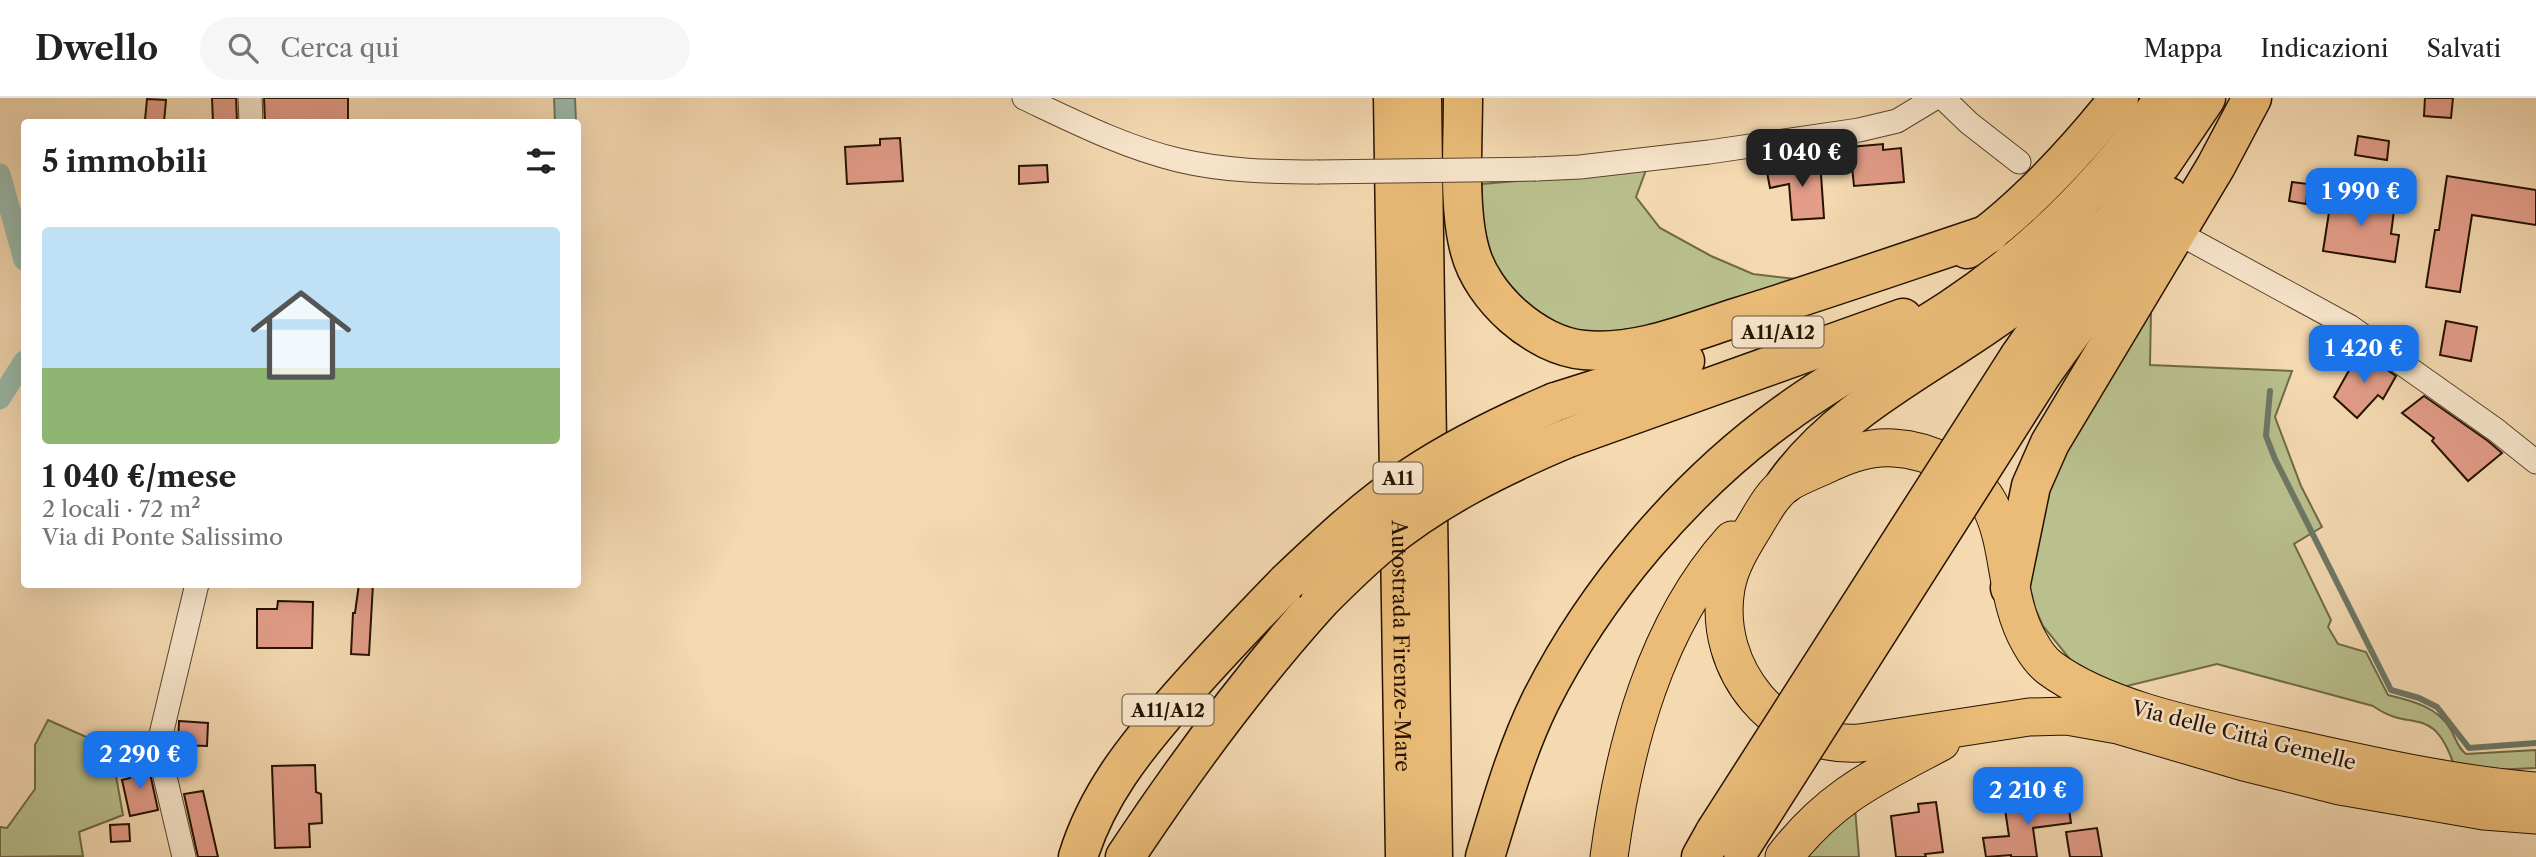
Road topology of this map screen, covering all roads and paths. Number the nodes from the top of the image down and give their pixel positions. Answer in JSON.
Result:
{"nodes":[{"id":1,"x":250,"y":98,"type":"edge"},
{"id":2,"x":1024,"y":98,"type":"edge"},
{"id":3,"x":1393,"y":98,"type":"edge"},
{"id":4,"x":1422,"y":98,"type":"edge"},
{"id":5,"x":1463,"y":98,"type":"edge"},
{"id":6,"x":1935,"y":98,"type":"edge"},
{"id":7,"x":1943,"y":98,"type":"edge"},
{"id":8,"x":2119,"y":98,"type":"edge"},
{"id":9,"x":2164,"y":98,"type":"edge"},
{"id":10,"x":2206,"y":98,"type":"edge"},
{"id":11,"x":2244,"y":98,"type":"edge"},
{"id":12,"x":2252,"y":98,"type":"edge"},
{"id":13,"x":251,"y":119,"type":"edge"},
{"id":14,"x":2019,"y":162,"type":"dead end"},
{"id":15,"x":2111,"y":224,"type":"junction"},
{"id":16,"x":1989,"y":234,"type":"junction"},
{"id":17,"x":2191,"y":240,"type":"dead end"},
{"id":18,"x":1975,"y":292,"type":"junction"},
{"id":19,"x":2030,"y":366,"type":"junction"},
{"id":20,"x":2536,"y":462,"type":"edge"},
{"id":21,"x":1778,"y":493,"type":"junction"},
{"id":22,"x":196,"y":588,"type":"edge"},
{"id":23,"x":2010,"y":588,"type":"junction"},
{"id":24,"x":1401,"y":640,"type":"junction"},
{"id":25,"x":1972,"y":725,"type":"junction"},
{"id":26,"x":2536,"y":791,"type":"edge"},
{"id":27,"x":2536,"y":815,"type":"edge"},
{"id":28,"x":1723,"y":848,"type":"edge"},
{"id":29,"x":184,"y":857,"type":"edge"},
{"id":30,"x":1078,"y":857,"type":"edge"},
{"id":31,"x":1125,"y":857,"type":"edge"},
{"id":32,"x":1383,"y":857,"type":"edge"},
{"id":33,"x":1405,"y":857,"type":"edge"},
{"id":34,"x":1433,"y":857,"type":"edge"},
{"id":35,"x":1486,"y":857,"type":"edge"},
{"id":36,"x":1609,"y":857,"type":"edge"},
{"id":37,"x":1784,"y":857,"type":"edge"}],
"edges":[{"from":1,"to":13,"type":"street"},
{"from":2,"to":6,"type":"street","bridge":true},
{"from":3,"to":24,"type":"highway","name":"Autostrada Firenze-Mare","number":"A11"},
{"from":4,"to":34,"type":"highway","name":"Autostrada Firenze-Mare","number":"A11"},
{"from":5,"to":16,"type":"highway"},
{"from":7,"to":14,"type":"street"},
{"from":8,"to":16,"type":"highway","number":"A11/A12"},
{"from":9,"to":18,"type":"highway"},
{"from":10,"to":15,"type":"highway"},
{"from":11,"to":19,"type":"highway"},
{"from":12,"to":23,"type":"highway"},
{"from":15,"to":19,"type":"highway"},
{"from":15,"to":21,"type":"highway"},
{"from":16,"to":30,"type":"highway","number":"A11/A12","bridge":true},
{"from":17,"to":20,"type":"street"},
{"from":18,"to":31,"type":"highway","bridge":true},
{"from":18,"to":35,"type":"highway"},
{"from":19,"to":28,"type":"highway","bridge":true},
{"from":21,"to":23,"type":"main road","name":"Via delle Città Gemelle"},
{"from":21,"to":25,"type":"main road","name":"Via delle Città Gemelle"},
{"from":21,"to":36,"type":"main road"},
{"from":22,"to":29,"type":"street"},
{"from":23,"to":26,"type":"main road","name":"Via delle Città Gemelle"},
{"from":24,"to":32,"type":"highway"},
{"from":24,"to":33,"type":"highway","name":"Autostrada Firenze-Mare","number":"A11"},
{"from":25,"to":27,"type":"main road","name":"Via delle Città Gemelle"},
{"from":25,"to":37,"type":"main road"}]}
